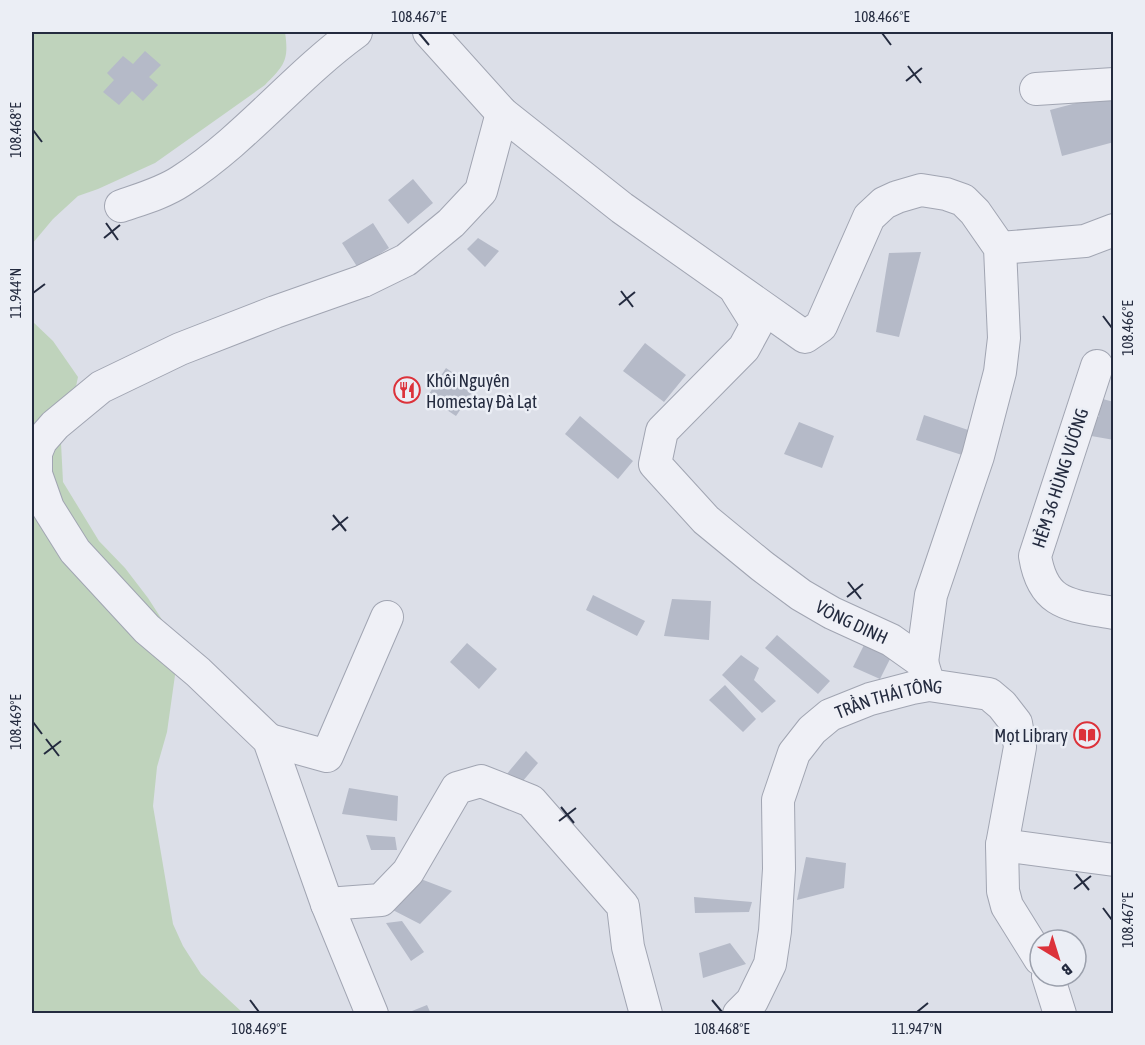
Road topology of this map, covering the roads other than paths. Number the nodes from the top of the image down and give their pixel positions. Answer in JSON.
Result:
{"nodes":[{"id":1,"x":429,"y":32,"type":"edge"},
{"id":2,"x":338,"y":36,"type":"edge"},
{"id":3,"x":1113,"y":84,"type":"edge"},
{"id":4,"x":1036,"y":89,"type":"dead end"},
{"id":5,"x":502,"y":113,"type":"junction"},
{"id":6,"x":121,"y":206,"type":"dead end"},
{"id":7,"x":1113,"y":230,"type":"edge"},
{"id":8,"x":1000,"y":248,"type":"junction"},
{"id":9,"x":733,"y":287,"type":"junction"},
{"id":10,"x":1097,"y":366,"type":"dead end"},
{"id":11,"x":1113,"y":614,"type":"edge"},
{"id":12,"x":387,"y":617,"type":"dead end"},
{"id":13,"x":926,"y":674,"type":"junction"},
{"id":14,"x":269,"y":740,"type":"junction"},
{"id":15,"x":1002,"y":845,"type":"junction"},
{"id":16,"x":1113,"y":860,"type":"edge"},
{"id":17,"x":327,"y":904,"type":"junction"},
{"id":18,"x":1028,"y":940,"type":"edge"},
{"id":19,"x":1052,"y":988,"type":"edge"},
{"id":20,"x":372,"y":1014,"type":"edge"},
{"id":21,"x":646,"y":1014,"type":"edge"},
{"id":22,"x":739,"y":1014,"type":"edge"},
{"id":23,"x":1060,"y":1014,"type":"edge"}],
"edges":[{"from":1,"to":5,"type":"street"},
{"from":2,"to":6,"type":"street"},
{"from":3,"to":4,"type":"street"},
{"from":5,"to":9,"type":"street"},
{"from":5,"to":14,"type":"street"},
{"from":7,"to":8,"type":"street"},
{"from":8,"to":9,"type":"street"},
{"from":8,"to":13,"type":"street"},
{"from":9,"to":13,"type":"street","name":"VÒNG DINH"},
{"from":10,"to":11,"type":"street","name":"HẺM 36 HÙNG VƯƠNG"},
{"from":12,"to":14,"type":"street"},
{"from":13,"to":15,"type":"street","name":"TRẦN THÁI TÔNG"},
{"from":13,"to":22,"type":"street","name":"TRẦN THÁI TÔNG"},
{"from":14,"to":17,"type":"street"},
{"from":15,"to":16,"type":"street"},
{"from":15,"to":18,"type":"street","name":"TRẦN THÁI TÔNG"},
{"from":17,"to":20,"type":"street"},
{"from":17,"to":21,"type":"street"},
{"from":19,"to":23,"type":"street"}]}
